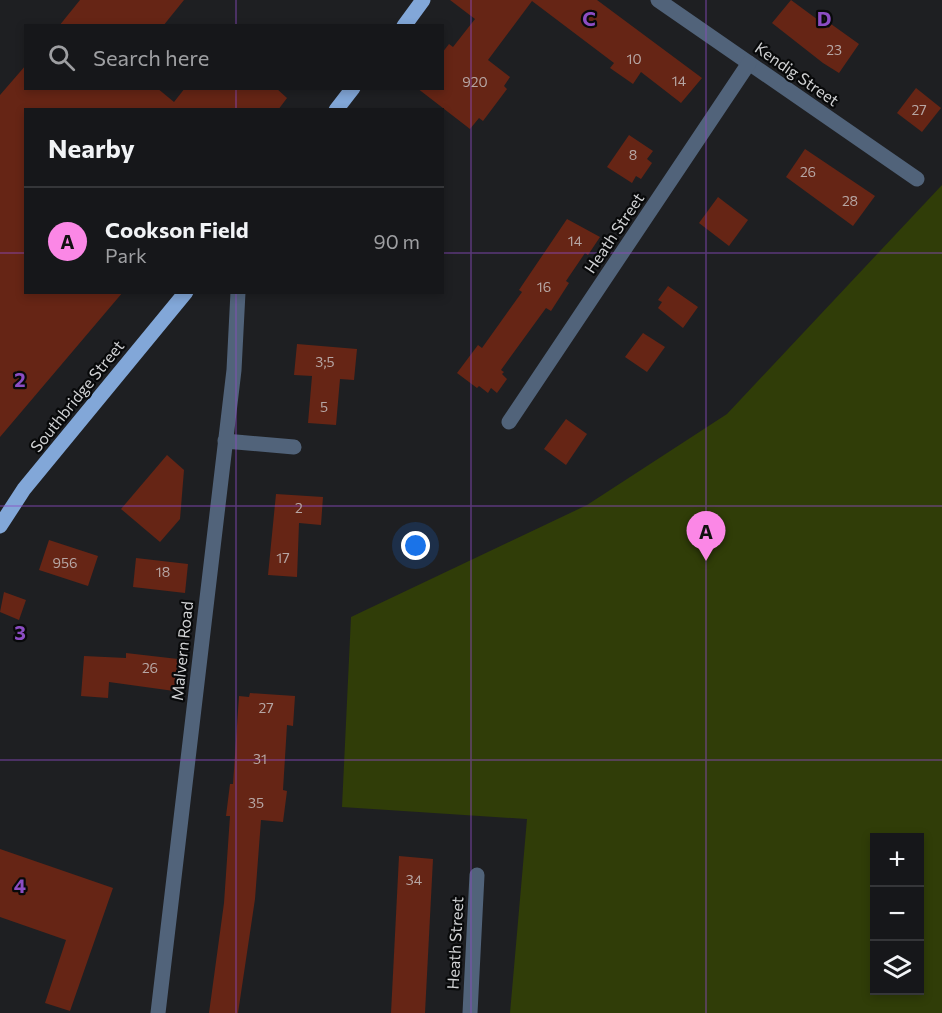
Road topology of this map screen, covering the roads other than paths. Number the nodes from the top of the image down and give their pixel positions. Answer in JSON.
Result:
{"nodes":[{"id":1,"x":423,"y":0,"type":"edge"},
{"id":2,"x":658,"y":0,"type":"edge"},
{"id":3,"x":405,"y":24,"type":"edge"},
{"id":4,"x":749,"y":63,"type":"junction"},
{"id":5,"x":351,"y":90,"type":"edge"},
{"id":6,"x":338,"y":108,"type":"edge"},
{"id":7,"x":916,"y":178,"type":"dead end"},
{"id":8,"x":184,"y":294,"type":"edge"},
{"id":9,"x":238,"y":294,"type":"edge"},
{"id":10,"x":509,"y":422,"type":"dead end"},
{"id":11,"x":225,"y":441,"type":"junction"},
{"id":12,"x":294,"y":447,"type":"dead end"},
{"id":13,"x":0,"y":526,"type":"edge"},
{"id":14,"x":477,"y":875,"type":"dead end"},
{"id":15,"x":158,"y":1013,"type":"edge"},
{"id":16,"x":470,"y":1013,"type":"edge"}],
"edges":[{"from":1,"to":3,"type":"main road"},
{"from":2,"to":4,"type":"street","name":"Kendig Street"},
{"from":4,"to":7,"type":"street","name":"Kendig Street"},
{"from":4,"to":10,"type":"street","name":"Heath Street"},
{"from":5,"to":6,"type":"main road"},
{"from":8,"to":13,"type":"main road","name":"Southbridge Street"},
{"from":9,"to":11,"type":"street","name":"Malvern Road"},
{"from":11,"to":12,"type":"street"},
{"from":11,"to":15,"type":"street","name":"Malvern Road"},
{"from":14,"to":16,"type":"street","name":"Heath Street"}]}
